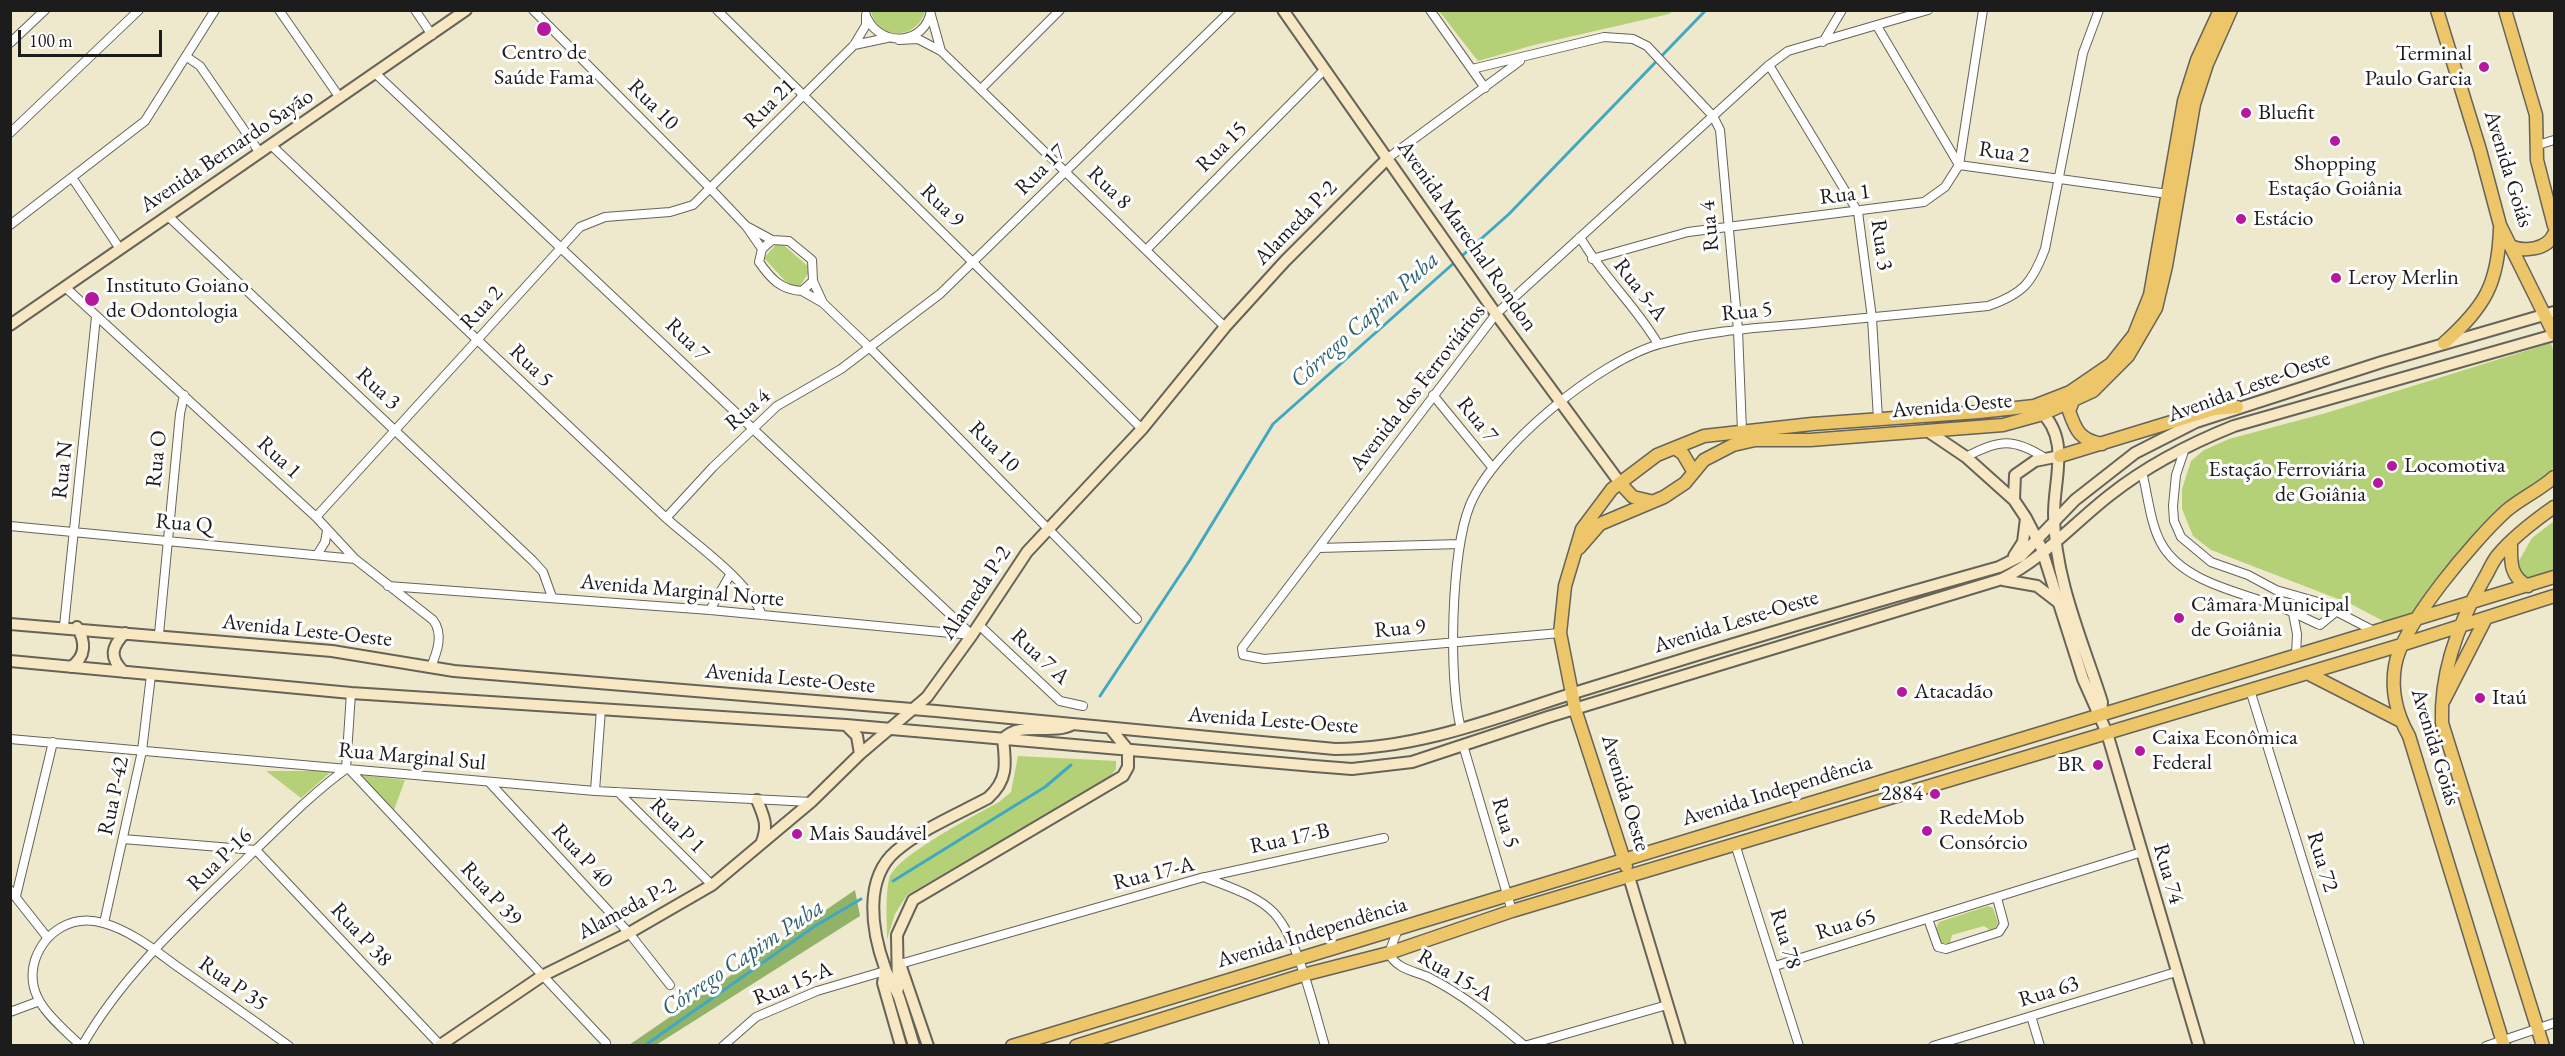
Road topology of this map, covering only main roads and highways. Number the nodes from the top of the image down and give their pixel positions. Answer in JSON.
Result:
{"nodes":[{"id":1,"x":466,"y":10,"type":"edge"},
{"id":2,"x":1283,"y":10,"type":"edge"},
{"id":3,"x":2220,"y":10,"type":"edge"},
{"id":4,"x":2231,"y":10,"type":"edge"},
{"id":5,"x":2437,"y":10,"type":"edge"},
{"id":6,"x":2505,"y":10,"type":"edge"},
{"id":7,"x":1388,"y":158,"type":"junction"},
{"id":8,"x":2500,"y":225,"type":"junction"},
{"id":9,"x":2554,"y":226,"type":"edge"},
{"id":10,"x":2554,"y":234,"type":"edge"},
{"id":11,"x":2510,"y":246,"type":"junction"},
{"id":12,"x":2550,"y":314,"type":"edge"},
{"id":13,"x":10,"y":324,"type":"edge"},
{"id":14,"x":2554,"y":334,"type":"edge"},
{"id":15,"x":2444,"y":343,"type":"junction"},
{"id":16,"x":2073,"y":401,"type":"junction"},
{"id":17,"x":2236,"y":407,"type":"junction"},
{"id":18,"x":2039,"y":410,"type":"junction"},
{"id":19,"x":1926,"y":430,"type":"junction"},
{"id":20,"x":2103,"y":444,"type":"junction"},
{"id":21,"x":1675,"y":448,"type":"junction"},
{"id":22,"x":2060,"y":456,"type":"junction"},
{"id":23,"x":1693,"y":471,"type":"junction"},
{"id":24,"x":2554,"y":477,"type":"edge"},
{"id":25,"x":1620,"y":483,"type":"junction"},
{"id":26,"x":2014,"y":500,"type":"junction"},
{"id":27,"x":1650,"y":501,"type":"junction"},
{"id":28,"x":2554,"y":507,"type":"edge"},
{"id":29,"x":2026,"y":518,"type":"junction"},
{"id":30,"x":2054,"y":519,"type":"junction"},
{"id":31,"x":2037,"y":538,"type":"junction"},
{"id":32,"x":2056,"y":540,"type":"junction"},
{"id":33,"x":2511,"y":542,"type":"junction"},
{"id":34,"x":1577,"y":551,"type":"junction"},
{"id":35,"x":2043,"y":553,"type":"junction"},
{"id":36,"x":1999,"y":567,"type":"junction"},
{"id":37,"x":2554,"y":578,"type":"edge"},
{"id":38,"x":2002,"y":579,"type":"junction"},
{"id":39,"x":2528,"y":586,"type":"junction"},
{"id":40,"x":2554,"y":596,"type":"edge"},
{"id":41,"x":2470,"y":603,"type":"junction"},
{"id":42,"x":2061,"y":604,"type":"junction"},
{"id":43,"x":2486,"y":618,"type":"junction"},
{"id":44,"x":2415,"y":621,"type":"junction"},
{"id":45,"x":10,"y":624,"type":"edge"},
{"id":46,"x":76,"y":627,"type":"junction"},
{"id":47,"x":2460,"y":627,"type":"junction"},
{"id":48,"x":124,"y":633,"type":"junction"},
{"id":49,"x":2401,"y":645,"type":"junction"},
{"id":50,"x":10,"y":661,"type":"edge"},
{"id":51,"x":71,"y":666,"type":"junction"},
{"id":52,"x":124,"y":672,"type":"junction"},
{"id":53,"x":2307,"y":673,"type":"junction"},
{"id":54,"x":1572,"y":694,"type":"junction"},
{"id":55,"x":2441,"y":707,"type":"junction"},
{"id":56,"x":914,"y":709,"type":"junction"},
{"id":57,"x":1575,"y":709,"type":"junction"},
{"id":58,"x":2101,"y":714,"type":"junction"},
{"id":59,"x":2401,"y":720,"type":"junction"},
{"id":60,"x":1073,"y":724,"type":"junction"},
{"id":61,"x":846,"y":725,"type":"junction"},
{"id":62,"x":1110,"y":728,"type":"junction"},
{"id":63,"x":891,"y":729,"type":"junction"},
{"id":64,"x":2107,"y":733,"type":"junction"},
{"id":65,"x":1003,"y":739,"type":"junction"},
{"id":66,"x":1128,"y":750,"type":"junction"},
{"id":67,"x":860,"y":754,"type":"junction"},
{"id":68,"x":757,"y":800,"type":"road end"},
{"id":69,"x":760,"y":846,"type":"junction"},
{"id":70,"x":1624,"y":860,"type":"junction"},
{"id":71,"x":1629,"y":877,"type":"junction"},
{"id":72,"x":900,"y":964,"type":"junction"},
{"id":73,"x":885,"y":971,"type":"junction"},
{"id":74,"x":898,"y":995,"type":"junction"},
{"id":75,"x":1130,"y":1010,"type":"junction"},
{"id":76,"x":1135,"y":1028,"type":"junction"},
{"id":77,"x":2504,"y":1043,"type":"edge"},
{"id":78,"x":440,"y":1045,"type":"edge"},
{"id":79,"x":901,"y":1046,"type":"edge"},
{"id":80,"x":914,"y":1046,"type":"edge"},
{"id":81,"x":928,"y":1046,"type":"edge"},
{"id":82,"x":1012,"y":1046,"type":"edge"},
{"id":83,"x":1076,"y":1046,"type":"edge"},
{"id":84,"x":1680,"y":1046,"type":"edge"},
{"id":85,"x":2199,"y":1046,"type":"edge"},
{"id":86,"x":2543,"y":1046,"type":"edge"}],
"edges":[{"from":1,"to":13,"type":"main road","name":"Avenida Bernardo Sayão"},
{"from":2,"to":7,"type":"main road","name":"Avenida Marechal Rondon"},
{"from":3,"to":18,"type":"main road","name":"Avenida Oeste"},
{"from":4,"to":16,"type":"main road","name":"Avenida Oeste"},
{"from":5,"to":8,"type":"main road","name":"Avenida Goiás"},
{"from":6,"to":9,"type":"main road","name":"Avenida Goiás"},
{"from":7,"to":25,"type":"main road","name":"Avenida Marechal Rondon"},
{"from":7,"to":56,"type":"main road","name":"Alameda P-2"},
{"from":8,"to":11,"type":"main road","name":"Avenida Goiás"},
{"from":8,"to":15,"type":"main road"},
{"from":10,"to":11,"type":"main road"},
{"from":11,"to":12,"type":"main road","name":"Avenida Goiás"},
{"from":12,"to":14,"type":"main road","name":"Avenida Goiás"},
{"from":12,"to":15,"type":"main road","name":"Avenida Leste-Oeste"},
{"from":14,"to":32,"type":"main road","name":"Avenida Leste-Oeste"},
{"from":15,"to":17,"type":"main road","name":"Avenida Leste-Oeste"},
{"from":16,"to":18,"type":"main road","name":"Avenida Oeste"},
{"from":16,"to":20,"type":"main road"},
{"from":17,"to":20,"type":"main road"},
{"from":17,"to":30,"type":"main road","name":"Avenida Leste-Oeste"},
{"from":18,"to":19,"type":"main road","name":"Avenida Oeste"},
{"from":18,"to":21,"type":"main road","name":"Avenida Oeste"},
{"from":18,"to":22,"type":"main road","name":"Rua 74"},
{"from":19,"to":23,"type":"main road","name":"Avenida Oeste"},
{"from":19,"to":26,"type":"main road","name":"Rua 74"},
{"from":20,"to":22,"type":"main road"},
{"from":21,"to":23,"type":"main road"},
{"from":21,"to":25,"type":"main road","name":"Avenida Oeste"},
{"from":22,"to":26,"type":"main road"},
{"from":22,"to":30,"type":"main road","name":"Rua 74"},
{"from":23,"to":27,"type":"main road","name":"Avenida Oeste"},
{"from":24,"to":44,"type":"main road","name":"Avenida Goiás"},
{"from":25,"to":27,"type":"main road"},
{"from":25,"to":34,"type":"main road","name":"Avenida Oeste"},
{"from":26,"to":29,"type":"main road","name":"Rua 74"},
{"from":27,"to":34,"type":"main road","name":"Avenida Oeste"},
{"from":28,"to":33,"type":"main road","name":"Avenida Goiás"},
{"from":29,"to":31,"type":"main road","name":"Rua 74"},
{"from":29,"to":36,"type":"main road"},
{"from":30,"to":31,"type":"main road","name":"Avenida Leste-Oeste"},
{"from":30,"to":32,"type":"main road","name":"Rua 74"},
{"from":31,"to":35,"type":"main road","name":"Rua 74"},
{"from":31,"to":36,"type":"main road","name":"Avenida Leste-Oeste"},
{"from":32,"to":35,"type":"main road","name":"Avenida Leste-Oeste"},
{"from":32,"to":58,"type":"main road","name":"Rua 74"},
{"from":33,"to":39,"type":"main road"},
{"from":33,"to":41,"type":"main road","name":"Avenida Goiás"},
{"from":34,"to":54,"type":"main road","name":"Avenida Oeste"},
{"from":35,"to":38,"type":"main road","name":"Avenida Leste-Oeste"},
{"from":35,"to":42,"type":"main road","name":"Rua 74"},
{"from":36,"to":54,"type":"main road","name":"Avenida Leste-Oeste"},
{"from":37,"to":39,"type":"main road","name":"Avenida Independência"},
{"from":38,"to":42,"type":"main road","name":"Avenida Leste-Oeste"},
{"from":38,"to":57,"type":"main road","name":"Avenida Leste-Oeste"},
{"from":39,"to":41,"type":"main road","name":"Avenida Independência"},
{"from":40,"to":43,"type":"main road","name":"Avenida Independência"},
{"from":41,"to":44,"type":"main road","name":"Avenida Independência"},
{"from":41,"to":47,"type":"main road","name":"Avenida Goiás"},
{"from":42,"to":58,"type":"main road","name":"Rua 74"},
{"from":43,"to":47,"type":"main road","name":"Avenida Independência"},
{"from":43,"to":55,"type":"main road"},
{"from":44,"to":49,"type":"main road","name":"Avenida Goiás"},
{"from":44,"to":58,"type":"main road","name":"Avenida Independência"},
{"from":45,"to":46,"type":"main road","name":"Avenida Leste-Oeste"},
{"from":46,"to":48,"type":"main road","name":"Avenida Leste-Oeste"},
{"from":46,"to":51,"type":"main road"},
{"from":47,"to":49,"type":"main road","name":"Avenida Independência"},
{"from":47,"to":55,"type":"main road","name":"Avenida Goiás"},
{"from":48,"to":52,"type":"main road"},
{"from":48,"to":56,"type":"main road","name":"Avenida Leste-Oeste"},
{"from":49,"to":53,"type":"main road","name":"Avenida Independência"},
{"from":49,"to":59,"type":"main road","name":"Avenida Goiás"},
{"from":50,"to":51,"type":"main road","name":"Avenida Leste-Oeste"},
{"from":51,"to":52,"type":"main road","name":"Avenida Leste-Oeste"},
{"from":52,"to":61,"type":"main road","name":"Avenida Leste-Oeste"},
{"from":53,"to":59,"type":"main road"},
{"from":53,"to":64,"type":"main road","name":"Avenida Independência"},
{"from":54,"to":57,"type":"main road","name":"Avenida Oeste"},
{"from":54,"to":62,"type":"main road","name":"Avenida Leste-Oeste"},
{"from":55,"to":86,"type":"main road","name":"Avenida Goiás"},
{"from":56,"to":60,"type":"main road","name":"Avenida Leste-Oeste"},
{"from":56,"to":63,"type":"main road","name":"Alameda P-2"},
{"from":57,"to":66,"type":"main road","name":"Avenida Leste-Oeste"},
{"from":57,"to":70,"type":"main road","name":"Avenida Oeste"},
{"from":58,"to":64,"type":"main road","name":"Rua 74"},
{"from":58,"to":70,"type":"main road","name":"Avenida Independência"},
{"from":59,"to":77,"type":"main road","name":"Avenida Goiás"},
{"from":60,"to":62,"type":"main road","name":"Avenida Leste-Oeste"},
{"from":60,"to":65,"type":"main road"},
{"from":61,"to":63,"type":"main road","name":"Avenida Leste-Oeste"},
{"from":61,"to":67,"type":"main road"},
{"from":62,"to":66,"type":"main road"},
{"from":63,"to":65,"type":"main road","name":"Avenida Leste-Oeste"},
{"from":63,"to":67,"type":"main road","name":"Alameda P-2"},
{"from":64,"to":71,"type":"main road","name":"Avenida Independência"},
{"from":64,"to":85,"type":"main road","name":"Rua 74"},
{"from":65,"to":66,"type":"main road","name":"Avenida Leste-Oeste"},
{"from":65,"to":73,"type":"main road"},
{"from":66,"to":72,"type":"main road"},
{"from":67,"to":69,"type":"main road","name":"Alameda P-2"},
{"from":68,"to":69,"type":"main road"},
{"from":69,"to":78,"type":"main road","name":"Alameda P-2"},
{"from":70,"to":71,"type":"main road","name":"Avenida Oeste"},
{"from":70,"to":75,"type":"main road","name":"Avenida Independência"},
{"from":71,"to":76,"type":"main road","name":"Avenida Independência"},
{"from":71,"to":84,"type":"main road","name":"Avenida Oeste"},
{"from":72,"to":74,"type":"main road"},
{"from":72,"to":81,"type":"main road"},
{"from":73,"to":74,"type":"main road"},
{"from":73,"to":79,"type":"main road"},
{"from":74,"to":80,"type":"main road"},
{"from":75,"to":76,"type":"main road"},
{"from":75,"to":82,"type":"main road","name":"Avenida Independência"},
{"from":76,"to":83,"type":"main road","name":"Avenida Independência"}]}
